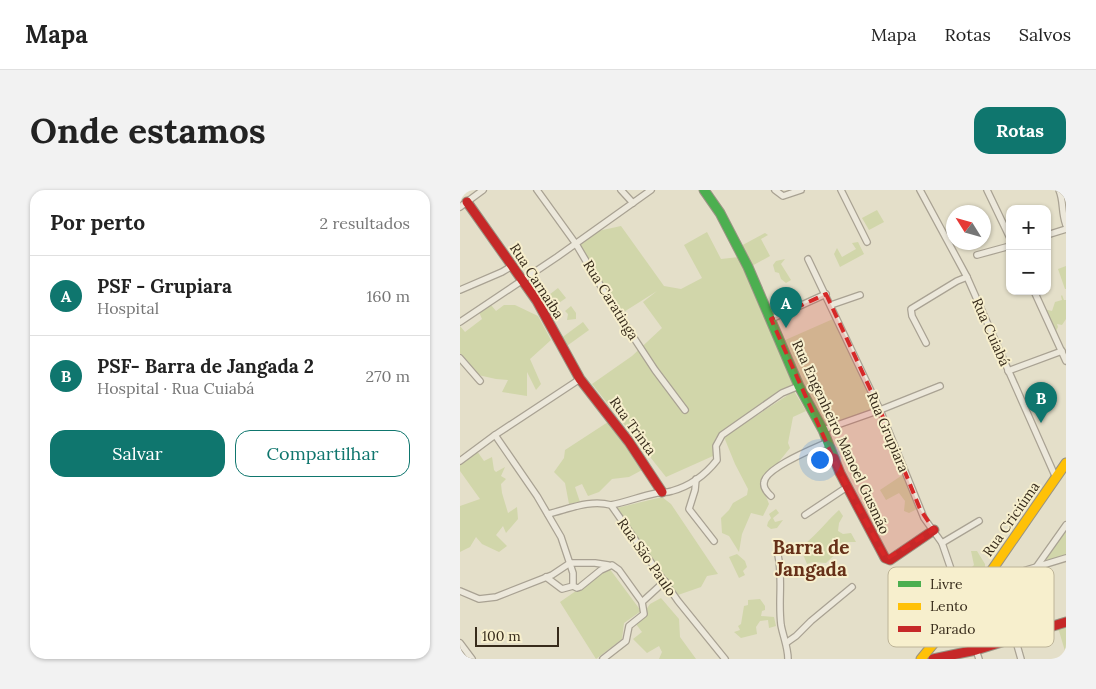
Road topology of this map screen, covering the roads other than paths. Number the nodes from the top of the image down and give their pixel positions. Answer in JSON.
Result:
{"nodes":[{"id":1,"x":483,"y":190,"type":"edge"},
{"id":2,"x":537,"y":190,"type":"edge"},
{"id":3,"x":621,"y":190,"type":"edge"},
{"id":4,"x":651,"y":190,"type":"edge"},
{"id":5,"x":704,"y":190,"type":"edge"},
{"id":6,"x":775,"y":190,"type":"edge"},
{"id":7,"x":801,"y":190,"type":"edge"},
{"id":8,"x":841,"y":190,"type":"edge"},
{"id":9,"x":920,"y":190,"type":"edge"},
{"id":10,"x":987,"y":190,"type":"edge"},
{"id":11,"x":1060,"y":190,"type":"edge"},
{"id":12,"x":634,"y":203,"type":"junction"},
{"id":13,"x":463,"y":204,"type":"edge"},
{"id":14,"x":1066,"y":224,"type":"edge"},
{"id":15,"x":1066,"y":229,"type":"edge"},
{"id":16,"x":1006,"y":230,"type":"edge"},
{"id":17,"x":1051,"y":234,"type":"edge"},
{"id":18,"x":866,"y":242,"type":"dead end"},
{"id":19,"x":576,"y":244,"type":"junction"},
{"id":20,"x":1006,"y":247,"type":"edge"},
{"id":21,"x":977,"y":255,"type":"dead end"},
{"id":22,"x":808,"y":259,"type":"dead end"},
{"id":23,"x":512,"y":266,"type":"junction"},
{"id":24,"x":967,"y":277,"type":"junction"},
{"id":25,"x":522,"y":280,"type":"junction"},
{"id":26,"x":460,"y":290,"type":"edge"},
{"id":27,"x":826,"y":294,"type":"junction"},
{"id":28,"x":860,"y":295,"type":"dead end"},
{"id":29,"x":1036,"y":295,"type":"edge"},
{"id":30,"x":831,"y":305,"type":"junction"},
{"id":31,"x":770,"y":319,"type":"junction"},
{"id":32,"x":460,"y":322,"type":"edge"},
{"id":33,"x":926,"y":343,"type":"dead end"},
{"id":34,"x":1062,"y":351,"type":"junction"},
{"id":35,"x":460,"y":358,"type":"edge"},
{"id":36,"x":1066,"y":361,"type":"edge"},
{"id":37,"x":1008,"y":371,"type":"junction"},
{"id":38,"x":580,"y":379,"type":"junction"},
{"id":39,"x":480,"y":380,"type":"dead end"},
{"id":40,"x":799,"y":386,"type":"junction"},
{"id":41,"x":940,"y":386,"type":"dead end"},
{"id":42,"x":685,"y":410,"type":"dead end"},
{"id":43,"x":880,"y":410,"type":"junction"},
{"id":44,"x":823,"y":430,"type":"junction"},
{"id":45,"x":495,"y":435,"type":"junction"},
{"id":46,"x":828,"y":442,"type":"junction"},
{"id":47,"x":460,"y":461,"type":"edge"},
{"id":48,"x":1066,"y":463,"type":"edge"},
{"id":49,"x":1056,"y":478,"type":"junction"},
{"id":50,"x":696,"y":479,"type":"junction"},
{"id":51,"x":847,"y":487,"type":"junction"},
{"id":52,"x":662,"y":492,"type":"junction"},
{"id":53,"x":771,"y":496,"type":"dead end"},
{"id":54,"x":611,"y":505,"type":"junction"},
{"id":55,"x":548,"y":514,"type":"junction"},
{"id":56,"x":805,"y":515,"type":"dead end"},
{"id":57,"x":979,"y":521,"type":"dead end"},
{"id":58,"x":1066,"y":526,"type":"edge"},
{"id":59,"x":934,"y":530,"type":"junction"},
{"id":60,"x":714,"y":541,"type":"dead end"},
{"id":61,"x":942,"y":543,"type":"junction"},
{"id":62,"x":778,"y":555,"type":"dead end"},
{"id":63,"x":1066,"y":558,"type":"edge"},
{"id":64,"x":570,"y":563,"type":"junction"},
{"id":65,"x":608,"y":565,"type":"junction"},
{"id":66,"x":1037,"y":566,"type":"junction"},
{"id":67,"x":950,"y":567,"type":"edge"},
{"id":68,"x":994,"y":567,"type":"edge"},
{"id":69,"x":1034,"y":567,"type":"edge"},
{"id":70,"x":546,"y":577,"type":"junction"},
{"id":71,"x":665,"y":581,"type":"junction"},
{"id":72,"x":574,"y":586,"type":"junction"},
{"id":73,"x":852,"y":587,"type":"dead end"},
{"id":74,"x":460,"y":592,"type":"edge"},
{"id":75,"x":642,"y":602,"type":"junction"},
{"id":76,"x":1066,"y":622,"type":"edge"},
{"id":77,"x":1054,"y":626,"type":"edge"},
{"id":78,"x":460,"y":643,"type":"edge"},
{"id":79,"x":786,"y":643,"type":"junction"},
{"id":80,"x":931,"y":647,"type":"edge"},
{"id":81,"x":994,"y":647,"type":"edge"},
{"id":82,"x":977,"y":654,"type":"edge"},
{"id":83,"x":472,"y":659,"type":"edge"},
{"id":84,"x":603,"y":659,"type":"edge"},
{"id":85,"x":725,"y":659,"type":"edge"},
{"id":86,"x":788,"y":659,"type":"edge"},
{"id":87,"x":921,"y":659,"type":"edge"},
{"id":88,"x":933,"y":659,"type":"edge"}],
"edges":[{"from":1,"to":13,"type":"street"},
{"from":2,"to":19,"type":"street","name":"Rua Caratinga"},
{"from":3,"to":12,"type":"street"},
{"from":4,"to":12,"type":"street"},
{"from":5,"to":31,"type":"street","name":"Rua Engenheiro Manoel Gusmão"},
{"from":6,"to":7,"type":"street"},
{"from":8,"to":18,"type":"street"},
{"from":9,"to":24,"type":"street","name":"Rua Cuiabá"},
{"from":10,"to":16,"type":"street"},
{"from":11,"to":14,"type":"street"},
{"from":12,"to":19,"type":"street"},
{"from":13,"to":23,"type":"street","name":"Rua Carnaíba"},
{"from":15,"to":17,"type":"street"},
{"from":19,"to":25,"type":"street"},
{"from":19,"to":42,"type":"street","name":"Rua Caratinga"},
{"from":20,"to":21,"type":"street"},
{"from":22,"to":27,"type":"street","name":"Rua Grupiara"},
{"from":23,"to":25,"type":"street","name":"Rua Carnaíba"},
{"from":23,"to":26,"type":"street"},
{"from":24,"to":33,"type":"street"},
{"from":24,"to":37,"type":"street","name":"Rua Cuiabá"},
{"from":25,"to":32,"type":"street"},
{"from":25,"to":38,"type":"street","name":"Rua Carnaíba"},
{"from":27,"to":30,"type":"street","name":"Rua Grupiara"},
{"from":27,"to":31,"type":"street"},
{"from":28,"to":30,"type":"street"},
{"from":29,"to":34,"type":"street"},
{"from":30,"to":43,"type":"street","name":"Rua Grupiara"},
{"from":31,"to":40,"type":"street","name":"Rua Engenheiro Manoel Gusmão"},
{"from":34,"to":36,"type":"street"},
{"from":34,"to":37,"type":"street"},
{"from":35,"to":39,"type":"street"},
{"from":37,"to":49,"type":"street","name":"Rua Cuiabá"},
{"from":38,"to":45,"type":"street"},
{"from":38,"to":52,"type":"street","name":"Rua Trinta"},
{"from":40,"to":44,"type":"street","name":"Rua Engenheiro Manoel Gusmão"},
{"from":40,"to":50,"type":"street"},
{"from":41,"to":43,"type":"street"},
{"from":43,"to":44,"type":"street"},
{"from":43,"to":59,"type":"street","name":"Rua Grupiara"},
{"from":44,"to":46,"type":"street","name":"Rua Engenheiro Manoel Gusmão"},
{"from":45,"to":47,"type":"street"},
{"from":45,"to":55,"type":"street"},
{"from":46,"to":51,"type":"street","name":"Rua Engenheiro Manoel Gusmão"},
{"from":46,"to":53,"type":"street"},
{"from":48,"to":49,"type":"street","name":"Rua Criciúma"},
{"from":49,"to":68,"type":"street","name":"Rua Criciúma"},
{"from":50,"to":52,"type":"street"},
{"from":50,"to":60,"type":"street"},
{"from":51,"to":56,"type":"street"},
{"from":51,"to":59,"type":"street","name":"Rua Engenheiro Manoel Gusmão"},
{"from":52,"to":54,"type":"street"},
{"from":54,"to":55,"type":"street","name":"Rua São Paulo"},
{"from":54,"to":71,"type":"street","name":"Rua São Paulo"},
{"from":55,"to":64,"type":"street"},
{"from":57,"to":61,"type":"street"},
{"from":58,"to":66,"type":"street"},
{"from":59,"to":61,"type":"street","name":"Rua Grupiara"},
{"from":61,"to":67,"type":"street","name":"Rua Grupiara"},
{"from":62,"to":79,"type":"street"},
{"from":63,"to":66,"type":"street"},
{"from":64,"to":65,"type":"street"},
{"from":64,"to":70,"type":"street"},
{"from":64,"to":72,"type":"street"},
{"from":65,"to":72,"type":"street"},
{"from":65,"to":75,"type":"street"},
{"from":66,"to":69,"type":"street"},
{"from":70,"to":72,"type":"street"},
{"from":70,"to":74,"type":"street"},
{"from":71,"to":75,"type":"street"},
{"from":71,"to":85,"type":"street","name":"Rua São Paulo"},
{"from":73,"to":79,"type":"street"},
{"from":75,"to":84,"type":"street"},
{"from":76,"to":77,"type":"street"},
{"from":78,"to":83,"type":"street"},
{"from":79,"to":86,"type":"street"},
{"from":80,"to":87,"type":"street","name":"Rua Criciúma"},
{"from":81,"to":82,"type":"street"},
{"from":82,"to":88,"type":"street"}]}
